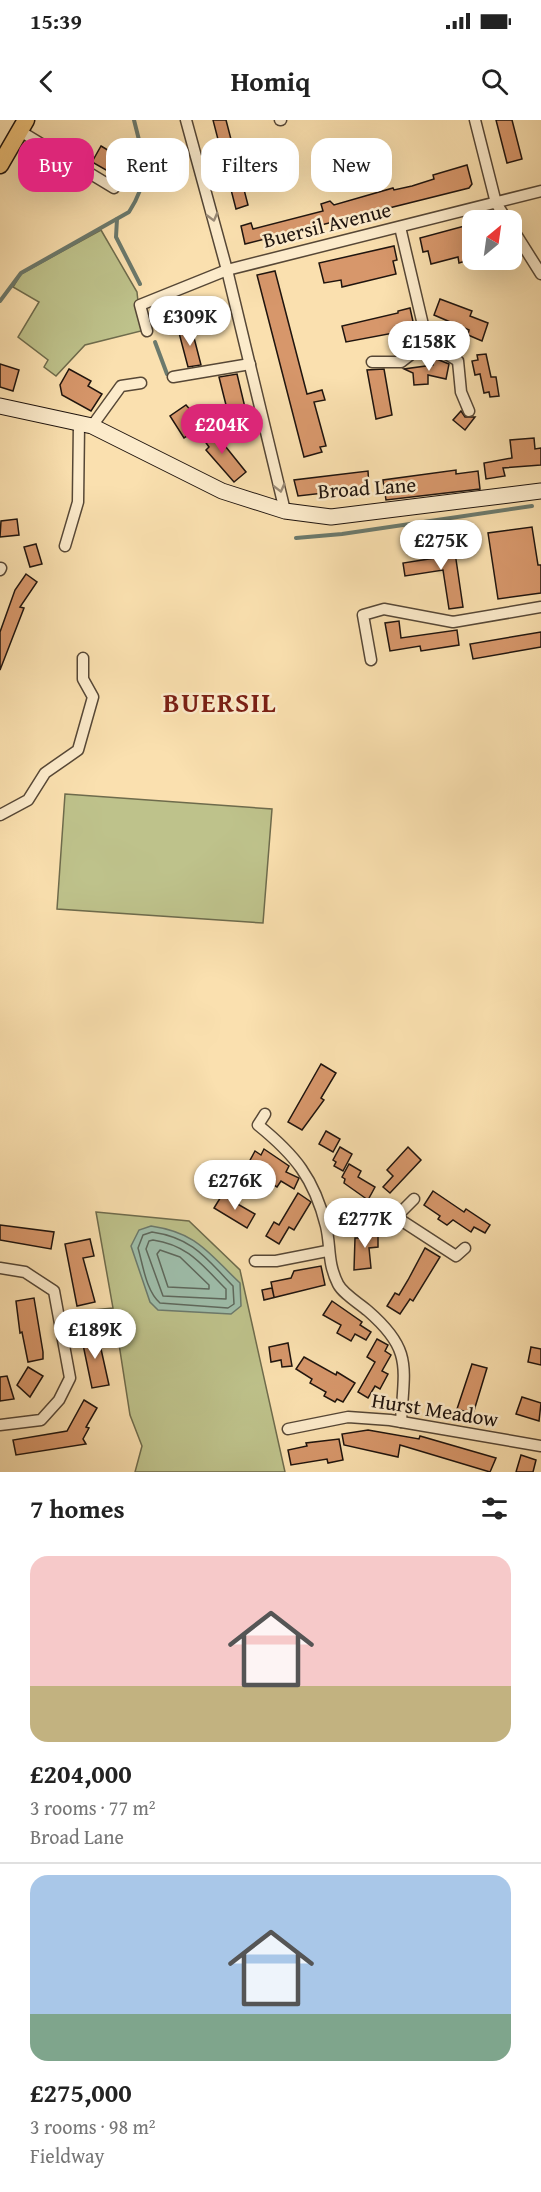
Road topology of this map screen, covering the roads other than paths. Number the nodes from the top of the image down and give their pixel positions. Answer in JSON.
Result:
{"nodes":[{"id":1,"x":186,"y":120,"type":"edge"},
{"id":2,"x":475,"y":120,"type":"edge"},
{"id":3,"x":23,"y":125,"type":"edge"},
{"id":4,"x":0,"y":165,"type":"edge"},
{"id":5,"x":106,"y":182,"type":"edge"},
{"id":6,"x":541,"y":191,"type":"edge"},
{"id":7,"x":496,"y":203,"type":"junction"},
{"id":8,"x":501,"y":210,"type":"edge"},
{"id":9,"x":400,"y":227,"type":"junction"},
{"id":10,"x":522,"y":244,"type":"edge"},
{"id":11,"x":227,"y":270,"type":"junction"},
{"id":12,"x":541,"y":274,"type":"edge"},
{"id":13,"x":147,"y":331,"type":"dead end"},
{"id":14,"x":427,"y":342,"type":"junction"},
{"id":15,"x":372,"y":362,"type":"dead end"},
{"id":16,"x":250,"y":364,"type":"junction"},
{"id":17,"x":173,"y":377,"type":"dead end"},
{"id":18,"x":141,"y":383,"type":"dead end"},
{"id":19,"x":0,"y":406,"type":"edge"},
{"id":20,"x":469,"y":411,"type":"dead end"},
{"id":21,"x":85,"y":425,"type":"junction"},
{"id":22,"x":541,"y":491,"type":"edge"},
{"id":23,"x":285,"y":511,"type":"junction"},
{"id":24,"x":65,"y":546,"type":"dead end"},
{"id":25,"x":541,"y":607,"type":"edge"},
{"id":26,"x":83,"y":658,"type":"dead end"},
{"id":27,"x":371,"y":660,"type":"dead end"},
{"id":28,"x":0,"y":815,"type":"edge"},
{"id":29,"x":265,"y":1114,"type":"dead end"},
{"id":30,"x":414,"y":1198,"type":"dead end"},
{"id":31,"x":396,"y":1217,"type":"junction"},
{"id":32,"x":327,"y":1227,"type":"junction"},
{"id":33,"x":327,"y":1251,"type":"junction"},
{"id":34,"x":459,"y":1256,"type":"dead end"},
{"id":35,"x":255,"y":1261,"type":"dead end"},
{"id":36,"x":0,"y":1268,"type":"edge"},
{"id":37,"x":401,"y":1422,"type":"junction"},
{"id":38,"x":0,"y":1425,"type":"edge"},
{"id":39,"x":288,"y":1429,"type":"dead end"},
{"id":40,"x":541,"y":1446,"type":"edge"}],
"edges":[{"from":1,"to":11,"type":"street","one_way":true},
{"from":2,"to":7,"type":"street"},
{"from":3,"to":4,"type":"main road"},
{"from":3,"to":5,"type":"street"},
{"from":6,"to":7,"type":"street","name":"Buersil Avenue"},
{"from":7,"to":8,"type":"street"},
{"from":7,"to":9,"type":"street","name":"Buersil Avenue"},
{"from":9,"to":11,"type":"street","name":"Buersil Avenue"},
{"from":9,"to":14,"type":"street"},
{"from":10,"to":12,"type":"street"},
{"from":11,"to":13,"type":"street","name":"Buersil Avenue"},
{"from":11,"to":16,"type":"street"},
{"from":14,"to":15,"type":"street"},
{"from":14,"to":20,"type":"street"},
{"from":16,"to":17,"type":"street"},
{"from":16,"to":23,"type":"street","one_way":true},
{"from":18,"to":21,"type":"street"},
{"from":19,"to":21,"type":"main road","name":"Broad Lane"},
{"from":21,"to":23,"type":"main road","name":"Broad Lane"},
{"from":21,"to":24,"type":"street"},
{"from":22,"to":23,"type":"main road","name":"Broad Lane"},
{"from":25,"to":27,"type":"street"},
{"from":26,"to":28,"type":"street"},
{"from":29,"to":32,"type":"street"},
{"from":30,"to":31,"type":"street"},
{"from":31,"to":32,"type":"street"},
{"from":31,"to":34,"type":"street"},
{"from":32,"to":33,"type":"street"},
{"from":33,"to":35,"type":"street"},
{"from":33,"to":37,"type":"street"},
{"from":36,"to":38,"type":"street"},
{"from":37,"to":39,"type":"street","name":"Hurst Meadow"},
{"from":37,"to":40,"type":"street","name":"Hurst Meadow"}]}
